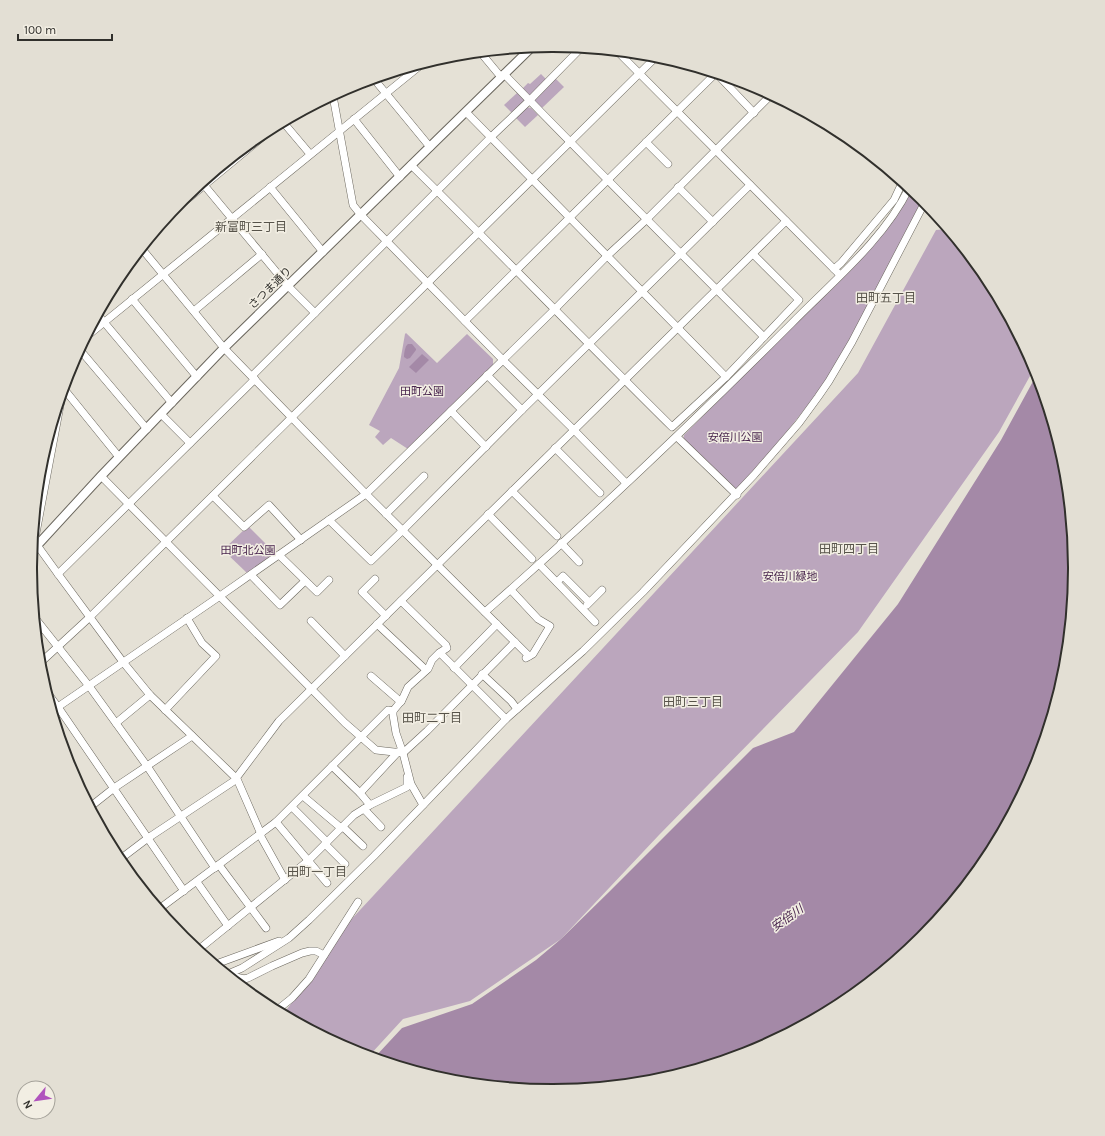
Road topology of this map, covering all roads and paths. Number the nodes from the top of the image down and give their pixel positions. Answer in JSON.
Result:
{"nodes":[{"id":1,"x":576,"y":53,"type":"edge"},
{"id":2,"x":525,"y":54,"type":"edge"},
{"id":3,"x":486,"y":57,"type":"edge"},
{"id":4,"x":624,"y":58,"type":"edge"},
{"id":5,"x":652,"y":62,"type":"edge"},
{"id":6,"x":412,"y":72,"type":"edge"},
{"id":7,"x":640,"y":74,"type":"junction"},
{"id":8,"x":503,"y":75,"type":"junction"},
{"id":9,"x":712,"y":78,"type":"edge"},
{"id":10,"x":724,"y":82,"type":"edge"},
{"id":11,"x":378,"y":84,"type":"edge"},
{"id":12,"x":385,"y":93,"type":"junction"},
{"id":13,"x":530,"y":100,"type":"junction"},
{"id":14,"x":767,"y":100,"type":"edge"},
{"id":15,"x":334,"y":102,"type":"edge"},
{"id":16,"x":677,"y":111,"type":"junction"},
{"id":17,"x":466,"y":112,"type":"junction"},
{"id":18,"x":754,"y":113,"type":"junction"},
{"id":19,"x":354,"y":119,"type":"junction"},
{"id":20,"x":288,"y":126,"type":"edge"},
{"id":21,"x":339,"y":131,"type":"junction"},
{"id":22,"x":491,"y":137,"type":"junction"},
{"id":23,"x":646,"y":142,"type":"junction"},
{"id":24,"x":570,"y":143,"type":"junction"},
{"id":25,"x":430,"y":147,"type":"junction"},
{"id":26,"x":716,"y":150,"type":"junction"},
{"id":27,"x":310,"y":154,"type":"junction"},
{"id":28,"x":668,"y":164,"type":"dead end"},
{"id":29,"x":411,"y":165,"type":"junction"},
{"id":30,"x":400,"y":177,"type":"junction"},
{"id":31,"x":532,"y":180,"type":"junction"},
{"id":32,"x":608,"y":180,"type":"junction"},
{"id":33,"x":750,"y":185,"type":"junction"},
{"id":34,"x":206,"y":186,"type":"edge"},
{"id":35,"x":270,"y":187,"type":"junction"},
{"id":36,"x":678,"y":187,"type":"junction"},
{"id":37,"x":900,"y":187,"type":"edge"},
{"id":38,"x":437,"y":191,"type":"junction"},
{"id":39,"x":907,"y":193,"type":"edge"},
{"id":40,"x":922,"y":208,"type":"edge"},
{"id":41,"x":361,"y":215,"type":"junction"},
{"id":42,"x":569,"y":218,"type":"junction"},
{"id":43,"x":232,"y":219,"type":"junction"},
{"id":44,"x":646,"y":220,"type":"junction"},
{"id":45,"x":786,"y":221,"type":"junction"},
{"id":46,"x":712,"y":222,"type":"junction"},
{"id":47,"x":479,"y":232,"type":"junction"},
{"id":48,"x":387,"y":242,"type":"junction"},
{"id":49,"x":323,"y":252,"type":"junction"},
{"id":50,"x":145,"y":253,"type":"edge"},
{"id":51,"x":262,"y":254,"type":"junction"},
{"id":52,"x":681,"y":254,"type":"junction"},
{"id":53,"x":753,"y":254,"type":"junction"},
{"id":54,"x":607,"y":256,"type":"junction"},
{"id":55,"x":834,"y":269,"type":"junction"},
{"id":56,"x":516,"y":270,"type":"junction"},
{"id":57,"x":163,"y":274,"type":"junction"},
{"id":58,"x":840,"y":275,"type":"junction"},
{"id":59,"x":427,"y":284,"type":"junction"},
{"id":60,"x":288,"y":286,"type":"junction"},
{"id":61,"x":716,"y":290,"type":"junction"},
{"id":62,"x":643,"y":291,"type":"junction"},
{"id":63,"x":132,"y":300,"type":"junction"},
{"id":64,"x":554,"y":310,"type":"junction"},
{"id":65,"x":194,"y":311,"type":"junction"},
{"id":66,"x":315,"y":314,"type":"junction"},
{"id":67,"x":101,"y":319,"type":"edge"},
{"id":68,"x":465,"y":321,"type":"junction"},
{"id":69,"x":104,"y":322,"type":"junction"},
{"id":70,"x":678,"y":328,"type":"junction"},
{"id":71,"x":96,"y":329,"type":"edge"},
{"id":72,"x":764,"y":337,"type":"junction"},
{"id":73,"x":589,"y":344,"type":"junction"},
{"id":74,"x":224,"y":348,"type":"junction"},
{"id":75,"x":84,"y":354,"type":"edge"},
{"id":76,"x":503,"y":360,"type":"junction"},
{"id":77,"x":487,"y":375,"type":"junction"},
{"id":78,"x":726,"y":376,"type":"junction"},
{"id":79,"x":197,"y":378,"type":"junction"},
{"id":80,"x":254,"y":378,"type":"junction"},
{"id":81,"x":624,"y":380,"type":"junction"},
{"id":82,"x":67,"y":394,"type":"edge"},
{"id":83,"x":538,"y":394,"type":"junction"},
{"id":84,"x":172,"y":403,"type":"junction"},
{"id":85,"x":522,"y":410,"type":"junction"},
{"id":86,"x":451,"y":411,"type":"junction"},
{"id":87,"x":161,"y":414,"type":"junction"},
{"id":88,"x":292,"y":417,"type":"junction"},
{"id":89,"x":146,"y":429,"type":"junction"},
{"id":90,"x":574,"y":430,"type":"junction"},
{"id":91,"x":677,"y":437,"type":"junction"},
{"id":92,"x":190,"y":443,"type":"junction"},
{"id":93,"x":486,"y":447,"type":"junction"},
{"id":94,"x":555,"y":448,"type":"junction"},
{"id":95,"x":119,"y":458,"type":"junction"},
{"id":96,"x":49,"y":459,"type":"edge"},
{"id":97,"x":101,"y":476,"type":"junction"},
{"id":98,"x":424,"y":476,"type":"dead end"},
{"id":99,"x":44,"y":484,"type":"edge"},
{"id":100,"x":626,"y":484,"type":"junction"},
{"id":101,"x":512,"y":491,"type":"junction"},
{"id":102,"x":366,"y":494,"type":"junction"},
{"id":103,"x":600,"y":494,"type":"dead end"},
{"id":104,"x":736,"y":495,"type":"junction"},
{"id":105,"x":213,"y":496,"type":"junction"},
{"id":106,"x":129,"y":504,"type":"junction"},
{"id":107,"x":386,"y":514,"type":"junction"},
{"id":108,"x":488,"y":514,"type":"junction"},
{"id":109,"x":330,"y":520,"type":"junction"},
{"id":110,"x":403,"y":530,"type":"junction"},
{"id":111,"x":557,"y":536,"type":"dead end"},
{"id":112,"x":301,"y":540,"type":"junction"},
{"id":113,"x":166,"y":542,"type":"junction"},
{"id":114,"x":38,"y":544,"type":"edge"},
{"id":115,"x":561,"y":544,"type":"junction"},
{"id":116,"x":37,"y":552,"type":"edge"},
{"id":117,"x":278,"y":555,"type":"junction"},
{"id":118,"x":532,"y":559,"type":"dead end"},
{"id":119,"x":579,"y":562,"type":"dead end"},
{"id":120,"x":539,"y":564,"type":"junction"},
{"id":121,"x":438,"y":565,"type":"junction"},
{"id":122,"x":58,"y":574,"type":"junction"},
{"id":123,"x":251,"y":575,"type":"junction"},
{"id":124,"x":375,"y":579,"type":"dead end"},
{"id":125,"x":329,"y":580,"type":"dead end"},
{"id":126,"x":305,"y":581,"type":"junction"},
{"id":127,"x":557,"y":582,"type":"junction"},
{"id":128,"x":511,"y":590,"type":"junction"},
{"id":129,"x":602,"y":590,"type":"dead end"},
{"id":130,"x":220,"y":596,"type":"junction"},
{"id":131,"x":401,"y":601,"type":"junction"},
{"id":132,"x":589,"y":602,"type":"junction"},
{"id":133,"x":582,"y":609,"type":"junction"},
{"id":134,"x":485,"y":612,"type":"junction"},
{"id":135,"x":386,"y":616,"type":"junction"},
{"id":136,"x":90,"y":618,"type":"junction"},
{"id":137,"x":187,"y":618,"type":"junction"},
{"id":138,"x":311,"y":621,"type":"dead end"},
{"id":139,"x":595,"y":622,"type":"dead end"},
{"id":140,"x":40,"y":624,"type":"edge"},
{"id":141,"x":378,"y":624,"type":"junction"},
{"id":142,"x":497,"y":624,"type":"junction"},
{"id":143,"x":515,"y":642,"type":"junction"},
{"id":144,"x":58,"y":647,"type":"junction"},
{"id":145,"x":440,"y":653,"type":"junction"},
{"id":146,"x":345,"y":656,"type":"junction"},
{"id":147,"x":45,"y":659,"type":"edge"},
{"id":148,"x":123,"y":662,"type":"junction"},
{"id":149,"x":454,"y":668,"type":"junction"},
{"id":150,"x":426,"y":670,"type":"junction"},
{"id":151,"x":482,"y":674,"type":"junction"},
{"id":152,"x":371,"y":676,"type":"dead end"},
{"id":153,"x":472,"y":685,"type":"junction"},
{"id":154,"x":89,"y":686,"type":"junction"},
{"id":155,"x":311,"y":689,"type":"junction"},
{"id":156,"x":150,"y":695,"type":"junction"},
{"id":157,"x":400,"y":702,"type":"junction"},
{"id":158,"x":57,"y":708,"type":"edge"},
{"id":159,"x":517,"y":709,"type":"junction"},
{"id":160,"x":165,"y":710,"type":"junction"},
{"id":161,"x":393,"y":711,"type":"junction"},
{"id":162,"x":58,"y":714,"type":"edge"},
{"id":163,"x":506,"y":720,"type":"junction"},
{"id":164,"x":116,"y":723,"type":"junction"},
{"id":165,"x":192,"y":736,"type":"junction"},
{"id":166,"x":360,"y":738,"type":"junction"},
{"id":167,"x":400,"y":753,"type":"junction"},
{"id":168,"x":147,"y":766,"type":"junction"},
{"id":169,"x":332,"y":766,"type":"junction"},
{"id":170,"x":407,"y":769,"type":"junction"},
{"id":171,"x":237,"y":779,"type":"junction"},
{"id":172,"x":114,"y":788,"type":"junction"},
{"id":173,"x":360,"y":793,"type":"junction"},
{"id":174,"x":303,"y":796,"type":"junction"},
{"id":175,"x":94,"y":803,"type":"edge"},
{"id":176,"x":423,"y":805,"type":"junction"},
{"id":177,"x":292,"y":807,"type":"junction"},
{"id":178,"x":367,"y":807,"type":"junction"},
{"id":179,"x":180,"y":817,"type":"junction"},
{"id":180,"x":276,"y":822,"type":"junction"},
{"id":181,"x":381,"y":827,"type":"dead end"},
{"id":182,"x":342,"y":828,"type":"junction"},
{"id":183,"x":260,"y":835,"type":"junction"},
{"id":184,"x":148,"y":838,"type":"junction"},
{"id":185,"x":326,"y":843,"type":"junction"},
{"id":186,"x":363,"y":846,"type":"dead end"},
{"id":187,"x":125,"y":855,"type":"edge"},
{"id":188,"x":309,"y":860,"type":"junction"},
{"id":189,"x":345,"y":864,"type":"dead end"},
{"id":190,"x":217,"y":867,"type":"junction"},
{"id":191,"x":285,"y":880,"type":"junction"},
{"id":192,"x":197,"y":882,"type":"junction"},
{"id":193,"x":327,"y":883,"type":"dead end"},
{"id":194,"x":184,"y":891,"type":"junction"},
{"id":195,"x":358,"y":902,"type":"dead end"},
{"id":196,"x":163,"y":906,"type":"edge"},
{"id":197,"x":251,"y":908,"type":"junction"},
{"id":198,"x":228,"y":926,"type":"junction"},
{"id":199,"x":266,"y":928,"type":"dead end"},
{"id":200,"x":289,"y":938,"type":"junction"},
{"id":201,"x":203,"y":946,"type":"edge"},
{"id":202,"x":324,"y":955,"type":"junction"},
{"id":203,"x":221,"y":962,"type":"edge"},
{"id":204,"x":233,"y":972,"type":"edge"},
{"id":205,"x":241,"y":978,"type":"edge"},
{"id":206,"x":282,"y":1006,"type":"edge"}],
"edges":[{"from":1,"to":13,"type":"street"},
{"from":2,"to":8,"type":"main road","name":"さつま通り"},
{"from":3,"to":8,"type":"street"},
{"from":4,"to":7,"type":"street"},
{"from":5,"to":7,"type":"street"},
{"from":6,"to":12,"type":"street"},
{"from":7,"to":16,"type":"street"},
{"from":7,"to":24,"type":"street"},
{"from":8,"to":13,"type":"street"},
{"from":8,"to":17,"type":"main road","name":"さつま通り"},
{"from":9,"to":16,"type":"street"},
{"from":10,"to":18,"type":"street"},
{"from":11,"to":12,"type":"street"},
{"from":12,"to":19,"type":"street"},
{"from":12,"to":25,"type":"street"},
{"from":13,"to":22,"type":"street"},
{"from":13,"to":24,"type":"street"},
{"from":14,"to":18,"type":"street"},
{"from":15,"to":21,"type":"street"},
{"from":16,"to":23,"type":"street"},
{"from":16,"to":26,"type":"street"},
{"from":17,"to":22,"type":"street"},
{"from":17,"to":25,"type":"main road","name":"さつま通り"},
{"from":18,"to":26,"type":"street"},
{"from":19,"to":21,"type":"street"},
{"from":19,"to":30,"type":"street"},
{"from":20,"to":27,"type":"street"},
{"from":21,"to":27,"type":"street"},
{"from":21,"to":41,"type":"street"},
{"from":22,"to":31,"type":"street"},
{"from":22,"to":38,"type":"street"},
{"from":23,"to":28,"type":"street"},
{"from":23,"to":32,"type":"street"},
{"from":24,"to":31,"type":"street"},
{"from":24,"to":32,"type":"street"},
{"from":25,"to":29,"type":"main road","name":"さつま通り"},
{"from":26,"to":33,"type":"street"},
{"from":26,"to":36,"type":"street"},
{"from":27,"to":35,"type":"street"},
{"from":29,"to":30,"type":"main road","name":"さつま通り"},
{"from":29,"to":38,"type":"street"},
{"from":30,"to":41,"type":"main road","name":"さつま通り"},
{"from":31,"to":42,"type":"street"},
{"from":31,"to":47,"type":"street"},
{"from":32,"to":42,"type":"street"},
{"from":32,"to":44,"type":"street"},
{"from":33,"to":45,"type":"street"},
{"from":33,"to":46,"type":"street"},
{"from":34,"to":43,"type":"street"},
{"from":35,"to":43,"type":"street"},
{"from":35,"to":49,"type":"street"},
{"from":36,"to":44,"type":"street"},
{"from":36,"to":46,"type":"street"},
{"from":37,"to":55,"type":"street"},
{"from":38,"to":47,"type":"street"},
{"from":38,"to":48,"type":"street"},
{"from":39,"to":58,"type":"street"},
{"from":40,"to":104,"type":"street"},
{"from":41,"to":48,"type":"street"},
{"from":41,"to":49,"type":"main road","name":"さつま通り"},
{"from":42,"to":54,"type":"street"},
{"from":42,"to":56,"type":"street"},
{"from":43,"to":51,"type":"street"},
{"from":43,"to":57,"type":"street"},
{"from":44,"to":52,"type":"street"},
{"from":44,"to":54,"type":"street"},
{"from":45,"to":53,"type":"street"},
{"from":45,"to":55,"type":"street"},
{"from":46,"to":52,"type":"street"},
{"from":47,"to":56,"type":"street"},
{"from":47,"to":59,"type":"street"},
{"from":48,"to":59,"type":"street"},
{"from":48,"to":66,"type":"street"},
{"from":49,"to":60,"type":"main road","name":"さつま通り"},
{"from":50,"to":57,"type":"street"},
{"from":51,"to":60,"type":"street"},
{"from":51,"to":65,"type":"street"},
{"from":52,"to":61,"type":"street"},
{"from":52,"to":62,"type":"street"},
{"from":53,"to":61,"type":"street"},
{"from":53,"to":72,"type":"street"},
{"from":54,"to":62,"type":"street"},
{"from":54,"to":64,"type":"street"},
{"from":55,"to":58,"type":"street"},
{"from":56,"to":64,"type":"street"},
{"from":56,"to":68,"type":"street"},
{"from":57,"to":63,"type":"street"},
{"from":57,"to":65,"type":"street"},
{"from":58,"to":91,"type":"street"},
{"from":59,"to":68,"type":"street"},
{"from":59,"to":88,"type":"street"},
{"from":60,"to":66,"type":"street"},
{"from":60,"to":74,"type":"main road","name":"さつま通り"},
{"from":61,"to":70,"type":"street"},
{"from":61,"to":72,"type":"street"},
{"from":62,"to":70,"type":"street"},
{"from":62,"to":73,"type":"street"},
{"from":63,"to":69,"type":"street"},
{"from":63,"to":79,"type":"street"},
{"from":64,"to":73,"type":"street"},
{"from":64,"to":76,"type":"street"},
{"from":65,"to":74,"type":"street"},
{"from":66,"to":80,"type":"street"},
{"from":67,"to":69,"type":"street"},
{"from":68,"to":76,"type":"street"},
{"from":69,"to":71,"type":"street"},
{"from":69,"to":84,"type":"street"},
{"from":70,"to":78,"type":"street"},
{"from":70,"to":81,"type":"street"},
{"from":72,"to":78,"type":"street"},
{"from":73,"to":81,"type":"street"},
{"from":73,"to":83,"type":"street"},
{"from":74,"to":79,"type":"main road","name":"さつま通り"},
{"from":74,"to":80,"type":"street"},
{"from":75,"to":89,"type":"street"},
{"from":76,"to":77,"type":"street"},
{"from":76,"to":83,"type":"street"},
{"from":77,"to":85,"type":"street"},
{"from":77,"to":86,"type":"street"},
{"from":78,"to":81,"type":"street"},
{"from":79,"to":84,"type":"main road","name":"さつま通り"},
{"from":80,"to":88,"type":"street"},
{"from":80,"to":92,"type":"street"},
{"from":81,"to":90,"type":"street"},
{"from":82,"to":95,"type":"street"},
{"from":83,"to":85,"type":"street"},
{"from":83,"to":90,"type":"street"},
{"from":84,"to":87,"type":"main road","name":"さつま通り"},
{"from":85,"to":93,"type":"street"},
{"from":86,"to":93,"type":"street"},
{"from":86,"to":102,"type":"street"},
{"from":87,"to":89,"type":"main road","name":"さつま通り"},
{"from":87,"to":92,"type":"street"},
{"from":88,"to":102,"type":"street"},
{"from":88,"to":105,"type":"street"},
{"from":89,"to":95,"type":"main road","name":"さつま通り"},
{"from":90,"to":94,"type":"street"},
{"from":90,"to":100,"type":"street"},
{"from":91,"to":100,"type":"street"},
{"from":91,"to":104,"type":"street"},
{"from":92,"to":106,"type":"street"},
{"from":93,"to":110,"type":"street"},
{"from":94,"to":101,"type":"street"},
{"from":94,"to":103,"type":"street"},
{"from":95,"to":97,"type":"main road","name":"さつま通り"},
{"from":96,"to":99,"type":"street"},
{"from":97,"to":106,"type":"street"},
{"from":97,"to":114,"type":"main road","name":"さつま通り"},
{"from":98,"to":107,"type":"street"},
{"from":100,"to":115,"type":"street"},
{"from":101,"to":108,"type":"street"},
{"from":101,"to":111,"type":"street"},
{"from":102,"to":107,"type":"street"},
{"from":102,"to":109,"type":"street"},
{"from":104,"to":159,"type":"street"},
{"from":105,"to":112,"type":"street"},
{"from":105,"to":113,"type":"street"},
{"from":106,"to":113,"type":"street"},
{"from":106,"to":122,"type":"street"},
{"from":107,"to":110,"type":"street"},
{"from":108,"to":118,"type":"street"},
{"from":108,"to":121,"type":"street"},
{"from":109,"to":110,"type":"street"},
{"from":109,"to":112,"type":"street"},
{"from":110,"to":121,"type":"street"},
{"from":112,"to":117,"type":"street"},
{"from":113,"to":130,"type":"street"},
{"from":113,"to":136,"type":"street"},
{"from":115,"to":119,"type":"street"},
{"from":115,"to":120,"type":"street"},
{"from":116,"to":122,"type":"street"},
{"from":117,"to":123,"type":"street"},
{"from":117,"to":126,"type":"street"},
{"from":120,"to":127,"type":"street"},
{"from":120,"to":128,"type":"street"},
{"from":121,"to":131,"type":"street"},
{"from":121,"to":134,"type":"street"},
{"from":122,"to":136,"type":"street"},
{"from":123,"to":126,"type":"street"},
{"from":123,"to":130,"type":"street"},
{"from":124,"to":135,"type":"street"},
{"from":125,"to":126,"type":"street"},
{"from":127,"to":132,"type":"street"},
{"from":127,"to":133,"type":"street"},
{"from":128,"to":134,"type":"street"},
{"from":128,"to":143,"type":"street"},
{"from":129,"to":132,"type":"street"},
{"from":130,"to":137,"type":"street"},
{"from":130,"to":155,"type":"street"},
{"from":131,"to":135,"type":"street"},
{"from":131,"to":145,"type":"street"},
{"from":132,"to":133,"type":"street"},
{"from":133,"to":139,"type":"street"},
{"from":134,"to":142,"type":"street"},
{"from":135,"to":141,"type":"street"},
{"from":136,"to":144,"type":"street"},
{"from":136,"to":148,"type":"street"},
{"from":137,"to":148,"type":"street"},
{"from":137,"to":160,"type":"street"},
{"from":138,"to":146,"type":"street"},
{"from":140,"to":144,"type":"street"},
{"from":141,"to":146,"type":"street"},
{"from":141,"to":150,"type":"street"},
{"from":142,"to":143,"type":"street"},
{"from":142,"to":149,"type":"street"},
{"from":143,"to":151,"type":"street"},
{"from":144,"to":147,"type":"street"},
{"from":144,"to":154,"type":"street"},
{"from":145,"to":149,"type":"street"},
{"from":145,"to":150,"type":"street"},
{"from":146,"to":155,"type":"street"},
{"from":148,"to":154,"type":"street"},
{"from":148,"to":156,"type":"street"},
{"from":149,"to":153,"type":"street"},
{"from":150,"to":157,"type":"street"},
{"from":151,"to":153,"type":"street"},
{"from":151,"to":159,"type":"street"},
{"from":152,"to":157,"type":"street"},
{"from":153,"to":163,"type":"street"},
{"from":153,"to":167,"type":"street"},
{"from":154,"to":158,"type":"street"},
{"from":154,"to":164,"type":"street"},
{"from":155,"to":166,"type":"street"},
{"from":155,"to":171,"type":"street"},
{"from":156,"to":160,"type":"street"},
{"from":156,"to":164,"type":"street"},
{"from":157,"to":161,"type":"street"},
{"from":159,"to":163,"type":"street"},
{"from":160,"to":165,"type":"street"},
{"from":161,"to":166,"type":"street"},
{"from":161,"to":167,"type":"street"},
{"from":162,"to":172,"type":"street"},
{"from":163,"to":176,"type":"street"},
{"from":164,"to":168,"type":"street"},
{"from":165,"to":168,"type":"street"},
{"from":165,"to":171,"type":"street"},
{"from":166,"to":167,"type":"street"},
{"from":166,"to":169,"type":"street"},
{"from":167,"to":170,"type":"street"},
{"from":167,"to":173,"type":"street"},
{"from":168,"to":172,"type":"street"},
{"from":168,"to":179,"type":"street"},
{"from":169,"to":173,"type":"street"},
{"from":169,"to":174,"type":"street"},
{"from":170,"to":176,"type":"street"},
{"from":170,"to":178,"type":"street"},
{"from":171,"to":179,"type":"street"},
{"from":171,"to":183,"type":"street"},
{"from":172,"to":175,"type":"street"},
{"from":172,"to":184,"type":"street"},
{"from":173,"to":178,"type":"street"},
{"from":174,"to":177,"type":"street"},
{"from":174,"to":182,"type":"street"},
{"from":176,"to":200,"type":"street"},
{"from":177,"to":180,"type":"street"},
{"from":177,"to":185,"type":"street"},
{"from":178,"to":181,"type":"street"},
{"from":178,"to":182,"type":"street"},
{"from":179,"to":184,"type":"street"},
{"from":179,"to":190,"type":"street"},
{"from":180,"to":183,"type":"street"},
{"from":180,"to":188,"type":"street"},
{"from":182,"to":185,"type":"street"},
{"from":182,"to":186,"type":"street"},
{"from":183,"to":190,"type":"street"},
{"from":183,"to":191,"type":"street"},
{"from":184,"to":187,"type":"street"},
{"from":184,"to":194,"type":"street"},
{"from":185,"to":188,"type":"street"},
{"from":185,"to":189,"type":"street"},
{"from":188,"to":191,"type":"street"},
{"from":188,"to":193,"type":"street"},
{"from":190,"to":192,"type":"street"},
{"from":190,"to":197,"type":"street"},
{"from":191,"to":197,"type":"street"},
{"from":192,"to":194,"type":"street"},
{"from":192,"to":198,"type":"street"},
{"from":194,"to":196,"type":"street"},
{"from":195,"to":202,"type":"street"},
{"from":197,"to":198,"type":"street"},
{"from":197,"to":199,"type":"street"},
{"from":198,"to":201,"type":"street"},
{"from":200,"to":203,"type":"street"},
{"from":200,"to":204,"type":"street"},
{"from":202,"to":205,"type":"street"},
{"from":202,"to":206,"type":"street"}]}
